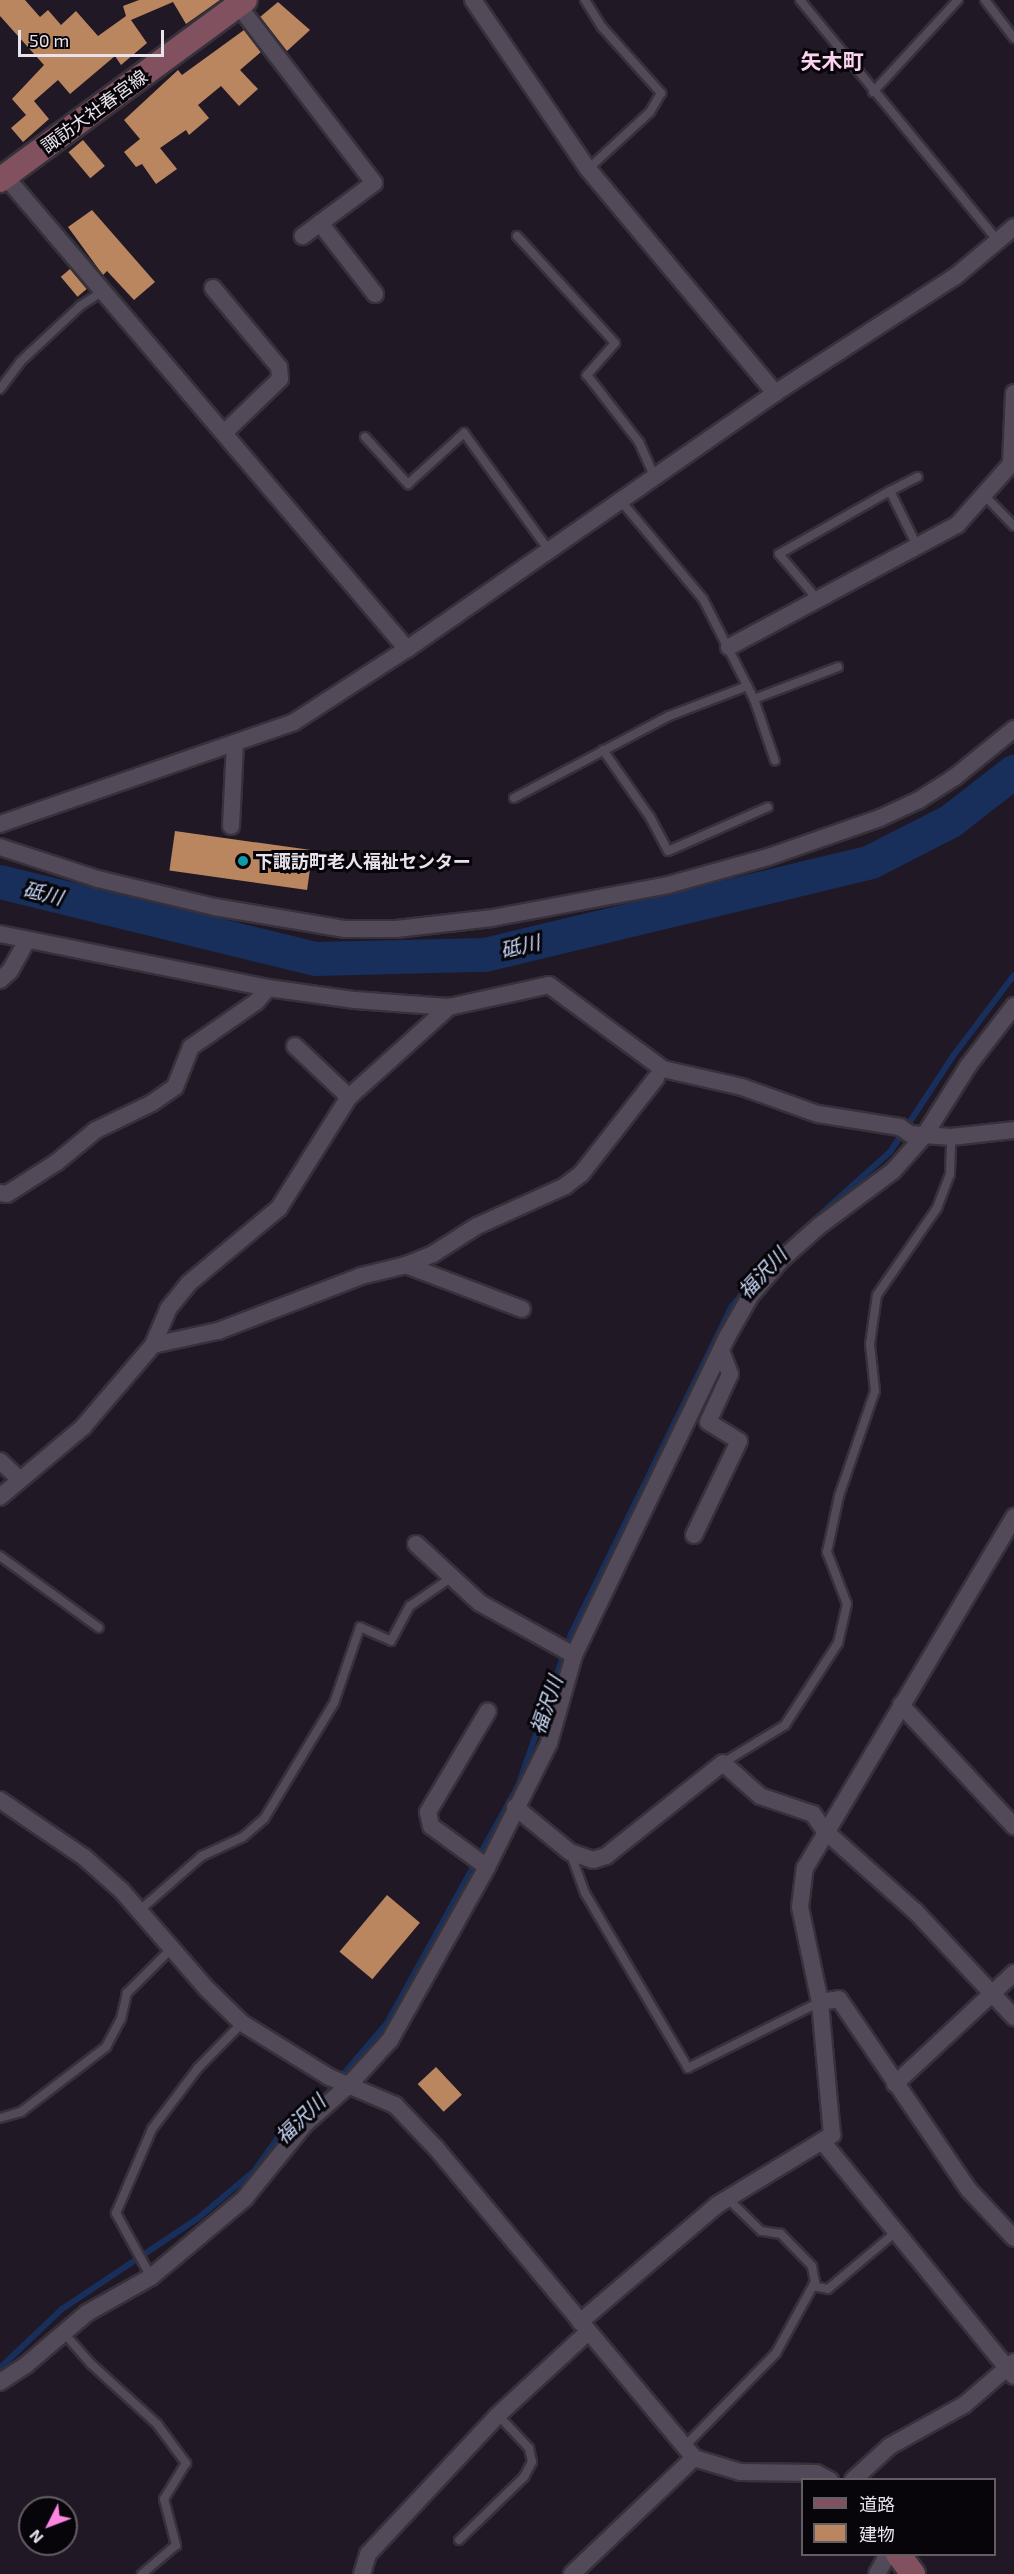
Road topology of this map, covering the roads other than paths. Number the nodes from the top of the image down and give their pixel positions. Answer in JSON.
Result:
{"nodes":[{"id":1,"x":585,"y":0,"type":"edge"},
{"id":2,"x":800,"y":0,"type":"edge"},
{"id":3,"x":958,"y":0,"type":"edge"},
{"id":4,"x":985,"y":0,"type":"edge"},
{"id":5,"x":478,"y":2,"type":"edge"},
{"id":6,"x":242,"y":3,"type":"edge"},
{"id":7,"x":1014,"y":38,"type":"edge"},
{"id":8,"x":873,"y":92,"type":"junction"},
{"id":9,"x":588,"y":169,"type":"junction"},
{"id":10,"x":3,"y":178,"type":"edge"},
{"id":11,"x":320,"y":223,"type":"junction"},
{"id":12,"x":1014,"y":227,"type":"edge"},
{"id":13,"x":303,"y":236,"type":"dead end"},
{"id":14,"x":518,"y":236,"type":"dead end"},
{"id":15,"x":998,"y":242,"type":"junction"},
{"id":16,"x":213,"y":288,"type":"dead end"},
{"id":17,"x":104,"y":290,"type":"junction"},
{"id":18,"x":375,"y":294,"type":"dead end"},
{"id":19,"x":0,"y":388,"type":"edge"},
{"id":20,"x":775,"y":393,"type":"junction"},
{"id":21,"x":1014,"y":393,"type":"edge"},
{"id":22,"x":225,"y":432,"type":"junction"},
{"id":23,"x":365,"y":437,"type":"dead end"},
{"id":24,"x":1013,"y":451,"type":"edge"},
{"id":25,"x":654,"y":476,"type":"junction"},
{"id":26,"x":918,"y":477,"type":"dead end"},
{"id":27,"x":890,"y":491,"type":"junction"},
{"id":28,"x":984,"y":495,"type":"junction"},
{"id":29,"x":620,"y":500,"type":"junction"},
{"id":30,"x":1014,"y":526,"type":"edge"},
{"id":31,"x":918,"y":548,"type":"junction"},
{"id":32,"x":548,"y":549,"type":"junction"},
{"id":33,"x":818,"y":600,"type":"junction"},
{"id":34,"x":729,"y":647,"type":"junction"},
{"id":35,"x":407,"y":649,"type":"junction"},
{"id":36,"x":838,"y":667,"type":"dead end"},
{"id":37,"x":747,"y":686,"type":"junction"},
{"id":38,"x":754,"y":699,"type":"junction"},
{"id":39,"x":1014,"y":729,"type":"edge"},
{"id":40,"x":234,"y":743,"type":"junction"},
{"id":41,"x":603,"y":750,"type":"junction"},
{"id":42,"x":775,"y":761,"type":"dead end"},
{"id":43,"x":514,"y":798,"type":"dead end"},
{"id":44,"x":768,"y":807,"type":"dead end"},
{"id":45,"x":0,"y":824,"type":"edge"},
{"id":46,"x":231,"y":826,"type":"dead end"},
{"id":47,"x":0,"y":846,"type":"edge"},
{"id":48,"x":0,"y":934,"type":"edge"},
{"id":49,"x":27,"y":940,"type":"junction"},
{"id":50,"x":0,"y":980,"type":"edge"},
{"id":51,"x":268,"y":988,"type":"junction"},
{"id":52,"x":1014,"y":1006,"type":"edge"},
{"id":53,"x":448,"y":1007,"type":"junction"},
{"id":54,"x":295,"y":1046,"type":"dead end"},
{"id":55,"x":656,"y":1078,"type":"dead end"},
{"id":56,"x":349,"y":1097,"type":"junction"},
{"id":57,"x":1014,"y":1130,"type":"edge"},
{"id":58,"x":911,"y":1133,"type":"junction"},
{"id":59,"x":951,"y":1137,"type":"junction"},
{"id":60,"x":0,"y":1193,"type":"edge"},
{"id":61,"x":406,"y":1265,"type":"junction"},
{"id":62,"x":522,"y":1309,"type":"dead end"},
{"id":63,"x":153,"y":1345,"type":"junction"},
{"id":64,"x":721,"y":1351,"type":"junction"},
{"id":65,"x":0,"y":1461,"type":"edge"},
{"id":66,"x":19,"y":1479,"type":"junction"},
{"id":67,"x":0,"y":1497,"type":"edge"},
{"id":68,"x":1014,"y":1516,"type":"edge"},
{"id":69,"x":694,"y":1535,"type":"dead end"},
{"id":70,"x":416,"y":1544,"type":"dead end"},
{"id":71,"x":0,"y":1556,"type":"edge"},
{"id":72,"x":452,"y":1577,"type":"junction"},
{"id":73,"x":99,"y":1628,"type":"dead end"},
{"id":74,"x":574,"y":1655,"type":"junction"},
{"id":75,"x":901,"y":1706,"type":"junction"},
{"id":76,"x":488,"y":1711,"type":"dead end"},
{"id":77,"x":723,"y":1763,"type":"junction"},
{"id":78,"x":0,"y":1800,"type":"edge"},
{"id":79,"x":515,"y":1807,"type":"junction"},
{"id":80,"x":1014,"y":1826,"type":"edge"},
{"id":81,"x":825,"y":1831,"type":"junction"},
{"id":82,"x":570,"y":1852,"type":"junction"},
{"id":83,"x":487,"y":1867,"type":"junction"},
{"id":84,"x":140,"y":1910,"type":"junction"},
{"id":85,"x":173,"y":1947,"type":"junction"},
{"id":86,"x":1014,"y":1973,"type":"edge"},
{"id":87,"x":992,"y":1993,"type":"junction"},
{"id":88,"x":820,"y":2002,"type":"junction"},
{"id":89,"x":1014,"y":2017,"type":"edge"},
{"id":90,"x":242,"y":2023,"type":"junction"},
{"id":91,"x":895,"y":2084,"type":"junction"},
{"id":92,"x":349,"y":2085,"type":"junction"},
{"id":93,"x":0,"y":2118,"type":"edge"},
{"id":94,"x":822,"y":2141,"type":"junction"},
{"id":95,"x":728,"y":2199,"type":"junction"},
{"id":96,"x":896,"y":2232,"type":"junction"},
{"id":97,"x":1014,"y":2238,"type":"edge"},
{"id":98,"x":151,"y":2277,"type":"junction"},
{"id":99,"x":813,"y":2286,"type":"junction"},
{"id":100,"x":584,"y":2327,"type":"junction"},
{"id":101,"x":64,"y":2333,"type":"junction"},
{"id":102,"x":1012,"y":2369,"type":"edge"},
{"id":103,"x":0,"y":2381,"type":"edge"},
{"id":104,"x":498,"y":2415,"type":"junction"},
{"id":105,"x":688,"y":2454,"type":"junction"},
{"id":106,"x":826,"y":2478,"type":"edge"},
{"id":107,"x":855,"y":2478,"type":"edge"},
{"id":108,"x":459,"y":2540,"type":"dead end"},
{"id":109,"x":887,"y":2556,"type":"edge"},
{"id":110,"x":900,"y":2556,"type":"edge"},
{"id":111,"x":142,"y":2574,"type":"edge"},
{"id":112,"x":362,"y":2574,"type":"edge"},
{"id":113,"x":572,"y":2574,"type":"edge"},
{"id":114,"x":877,"y":2574,"type":"edge"},
{"id":115,"x":913,"y":2574,"type":"edge"}],
"edges":[{"from":1,"to":9,"type":"lane"},
{"from":2,"to":8,"type":"lane"},
{"from":3,"to":8,"type":"lane"},
{"from":4,"to":7,"type":"lane"},
{"from":5,"to":9,"type":"street"},
{"from":6,"to":10,"type":"main road","name":"諏訪大社春宮線"},
{"from":6,"to":11,"type":"street"},
{"from":8,"to":15,"type":"lane"},
{"from":9,"to":20,"type":"street"},
{"from":10,"to":17,"type":"street"},
{"from":11,"to":13,"type":"street"},
{"from":11,"to":18,"type":"street"},
{"from":12,"to":15,"type":"street"},
{"from":14,"to":25,"type":"lane"},
{"from":15,"to":20,"type":"street"},
{"from":16,"to":22,"type":"street"},
{"from":17,"to":19,"type":"lane"},
{"from":17,"to":22,"type":"street"},
{"from":20,"to":25,"type":"street"},
{"from":21,"to":24,"type":"street"},
{"from":22,"to":35,"type":"street"},
{"from":23,"to":32,"type":"lane"},
{"from":24,"to":28,"type":"street"},
{"from":25,"to":29,"type":"street"},
{"from":26,"to":27,"type":"lane"},
{"from":27,"to":31,"type":"lane"},
{"from":27,"to":33,"type":"lane"},
{"from":28,"to":30,"type":"lane"},
{"from":28,"to":31,"type":"street"},
{"from":29,"to":32,"type":"street"},
{"from":29,"to":34,"type":"lane"},
{"from":31,"to":33,"type":"street"},
{"from":32,"to":35,"type":"street"},
{"from":33,"to":34,"type":"street"},
{"from":34,"to":37,"type":"lane"},
{"from":35,"to":40,"type":"street"},
{"from":36,"to":38,"type":"lane"},
{"from":37,"to":38,"type":"lane"},
{"from":37,"to":41,"type":"lane"},
{"from":38,"to":42,"type":"lane"},
{"from":39,"to":47,"type":"street"},
{"from":40,"to":45,"type":"street"},
{"from":40,"to":46,"type":"street"},
{"from":41,"to":43,"type":"lane"},
{"from":41,"to":44,"type":"lane"},
{"from":48,"to":49,"type":"street"},
{"from":49,"to":50,"type":"street"},
{"from":49,"to":51,"type":"street"},
{"from":51,"to":53,"type":"street"},
{"from":51,"to":60,"type":"street"},
{"from":52,"to":58,"type":"street"},
{"from":53,"to":56,"type":"street"},
{"from":53,"to":58,"type":"street"},
{"from":54,"to":56,"type":"street"},
{"from":55,"to":61,"type":"street"},
{"from":56,"to":63,"type":"street"},
{"from":57,"to":59,"type":"street"},
{"from":58,"to":59,"type":"street"},
{"from":58,"to":64,"type":"street"},
{"from":59,"to":77,"type":"lane"},
{"from":61,"to":62,"type":"street"},
{"from":61,"to":63,"type":"street"},
{"from":63,"to":66,"type":"street"},
{"from":64,"to":69,"type":"street"},
{"from":64,"to":74,"type":"street"},
{"from":65,"to":66,"type":"street"},
{"from":66,"to":67,"type":"street"},
{"from":68,"to":75,"type":"street"},
{"from":70,"to":72,"type":"street"},
{"from":71,"to":73,"type":"lane"},
{"from":72,"to":74,"type":"street"},
{"from":72,"to":84,"type":"lane"},
{"from":74,"to":79,"type":"street"},
{"from":75,"to":80,"type":"street"},
{"from":75,"to":81,"type":"street"},
{"from":76,"to":83,"type":"street"},
{"from":77,"to":81,"type":"street"},
{"from":77,"to":82,"type":"street"},
{"from":78,"to":84,"type":"street"},
{"from":79,"to":82,"type":"street"},
{"from":79,"to":83,"type":"street"},
{"from":81,"to":87,"type":"street"},
{"from":81,"to":88,"type":"street"},
{"from":82,"to":88,"type":"lane"},
{"from":83,"to":92,"type":"street"},
{"from":84,"to":85,"type":"street"},
{"from":85,"to":90,"type":"street"},
{"from":85,"to":93,"type":"lane"},
{"from":86,"to":87,"type":"street"},
{"from":87,"to":89,"type":"street"},
{"from":87,"to":91,"type":"street"},
{"from":88,"to":91,"type":"street"},
{"from":88,"to":94,"type":"street"},
{"from":90,"to":92,"type":"street"},
{"from":90,"to":98,"type":"lane"},
{"from":91,"to":97,"type":"street"},
{"from":92,"to":98,"type":"street"},
{"from":92,"to":100,"type":"street"},
{"from":94,"to":95,"type":"street"},
{"from":94,"to":96,"type":"street"},
{"from":95,"to":99,"type":"lane"},
{"from":95,"to":100,"type":"street"},
{"from":96,"to":99,"type":"lane"},
{"from":96,"to":102,"type":"street"},
{"from":98,"to":101,"type":"street"},
{"from":99,"to":105,"type":"lane"},
{"from":100,"to":104,"type":"street"},
{"from":100,"to":105,"type":"street"},
{"from":101,"to":103,"type":"street"},
{"from":101,"to":111,"type":"lane"},
{"from":102,"to":107,"type":"street"},
{"from":104,"to":108,"type":"lane"},
{"from":104,"to":112,"type":"street"},
{"from":105,"to":106,"type":"street"},
{"from":105,"to":113,"type":"street"},
{"from":109,"to":114,"type":"street"},
{"from":110,"to":115,"type":"main road"}]}
